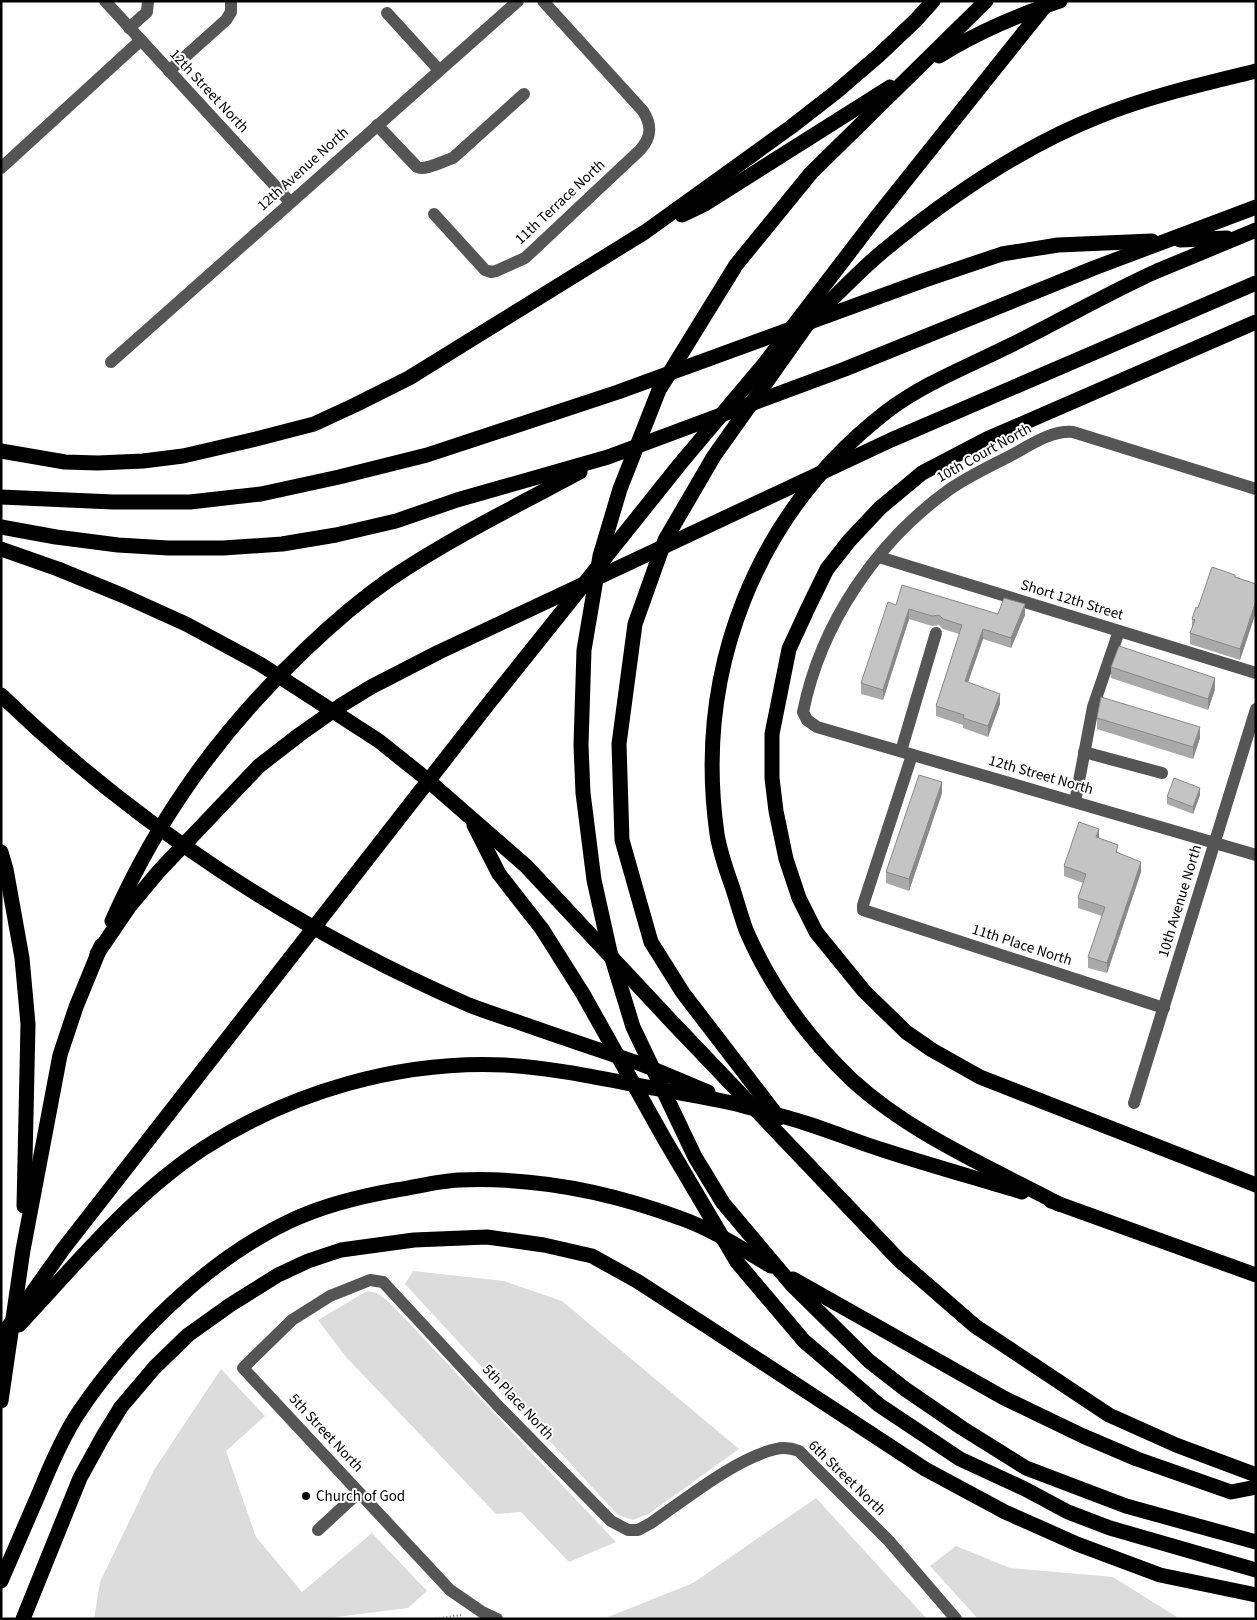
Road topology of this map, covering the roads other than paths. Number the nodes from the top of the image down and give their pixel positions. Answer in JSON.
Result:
{"nodes":[{"id":1,"x":105,"y":1,"type":"edge"},
{"id":2,"x":148,"y":1,"type":"edge"},
{"id":3,"x":231,"y":1,"type":"edge"},
{"id":4,"x":518,"y":1,"type":"edge"},
{"id":5,"x":543,"y":1,"type":"edge"},
{"id":6,"x":933,"y":1,"type":"edge"},
{"id":7,"x":986,"y":1,"type":"edge"},
{"id":8,"x":1049,"y":1,"type":"edge"},
{"id":9,"x":1060,"y":1,"type":"edge"},
{"id":10,"x":387,"y":13,"type":"dead end"},
{"id":11,"x":129,"y":28,"type":"junction"},
{"id":12,"x":141,"y":40,"type":"junction"},
{"id":13,"x":439,"y":70,"type":"junction"},
{"id":14,"x":1256,"y":70,"type":"edge"},
{"id":15,"x":169,"y":71,"type":"junction"},
{"id":16,"x":524,"y":94,"type":"dead end"},
{"id":17,"x":378,"y":125,"type":"junction"},
{"id":18,"x":1,"y":168,"type":"edge"},
{"id":19,"x":290,"y":202,"type":"junction"},
{"id":20,"x":1256,"y":207,"type":"edge"},
{"id":21,"x":434,"y":214,"type":"dead end"},
{"id":22,"x":1256,"y":230,"type":"edge"},
{"id":23,"x":645,"y":232,"type":"junction"},
{"id":24,"x":1256,"y":236,"type":"edge"},
{"id":25,"x":1256,"y":283,"type":"edge"},
{"id":26,"x":810,"y":321,"type":"junction"},
{"id":27,"x":1256,"y":322,"type":"edge"},
{"id":28,"x":111,"y":362,"type":"dead end"},
{"id":29,"x":765,"y":363,"type":"junction"},
{"id":30,"x":1,"y":451,"type":"edge"},
{"id":31,"x":608,"y":457,"type":"junction"},
{"id":32,"x":1256,"y":489,"type":"edge"},
{"id":33,"x":1,"y":497,"type":"edge"},
{"id":34,"x":1,"y":527,"type":"edge"},
{"id":35,"x":1,"y":549,"type":"edge"},
{"id":36,"x":879,"y":557,"type":"junction"},
{"id":37,"x":1120,"y":631,"type":"junction"},
{"id":38,"x":936,"y":634,"type":"dead end"},
{"id":39,"x":1256,"y":673,"type":"edge"},
{"id":40,"x":1,"y":695,"type":"edge"},
{"id":41,"x":1256,"y":709,"type":"edge"},
{"id":42,"x":817,"y":727,"type":"joint"},
{"id":43,"x":1084,"y":752,"type":"junction"},
{"id":44,"x":907,"y":753,"type":"junction"},
{"id":45,"x":1162,"y":773,"type":"dead end"},
{"id":46,"x":1075,"y":802,"type":"junction"},
{"id":47,"x":472,"y":819,"type":"junction"},
{"id":48,"x":1214,"y":843,"type":"junction"},
{"id":49,"x":1,"y":852,"type":"edge"},
{"id":50,"x":1256,"y":855,"type":"edge"},
{"id":51,"x":97,"y":954,"type":"junction"},
{"id":52,"x":1164,"y":1008,"type":"junction"},
{"id":53,"x":1134,"y":1103,"type":"dead end"},
{"id":54,"x":737,"y":1104,"type":"junction"},
{"id":55,"x":822,"y":1178,"type":"junction"},
{"id":56,"x":1256,"y":1185,"type":"edge"},
{"id":57,"x":1059,"y":1204,"type":"junction"},
{"id":58,"x":23,"y":1250,"type":"junction"},
{"id":59,"x":1256,"y":1275,"type":"edge"},
{"id":60,"x":383,"y":1282,"type":"joint"},
{"id":61,"x":1,"y":1337,"type":"edge"},
{"id":62,"x":1,"y":1344,"type":"edge"},
{"id":63,"x":1,"y":1401,"type":"edge"},
{"id":64,"x":1256,"y":1475,"type":"edge"},
{"id":65,"x":1256,"y":1487,"type":"edge"},
{"id":66,"x":358,"y":1493,"type":"junction"},
{"id":67,"x":318,"y":1530,"type":"dead end"},
{"id":68,"x":638,"y":1530,"type":"joint"},
{"id":69,"x":1256,"y":1542,"type":"edge"},
{"id":70,"x":1256,"y":1570,"type":"edge"},
{"id":71,"x":1,"y":1581,"type":"edge"},
{"id":72,"x":1256,"y":1596,"type":"edge"},
{"id":73,"x":26,"y":1613,"type":"edge"},
{"id":74,"x":497,"y":1619,"type":"edge"},
{"id":75,"x":956,"y":1619,"type":"edge"}],
"edges":[{"from":1,"to":11,"type":"street","name":"12th Street North"},
{"from":2,"to":11,"type":"street"},
{"from":3,"to":15,"type":"street"},
{"from":4,"to":13,"type":"street","name":"12th Avenue North"},
{"from":5,"to":21,"type":"street","name":"11th Terrace North"},
{"from":6,"to":23,"type":"highway"},
{"from":7,"to":69,"type":"highway"},
{"from":8,"to":29,"type":"highway"},
{"from":9,"to":23,"type":"highway"},
{"from":10,"to":13,"type":"street"},
{"from":11,"to":12,"type":"street","name":"12th Street North"},
{"from":12,"to":15,"type":"street","name":"12th Street North"},
{"from":12,"to":18,"type":"street"},
{"from":13,"to":17,"type":"street","name":"12th Avenue North"},
{"from":14,"to":26,"type":"highway"},
{"from":15,"to":19,"type":"street","name":"12th Street North"},
{"from":16,"to":17,"type":"street"},
{"from":17,"to":19,"type":"street","name":"12th Avenue North"},
{"from":19,"to":28,"type":"street","name":"12th Avenue North"},
{"from":20,"to":31,"type":"highway"},
{"from":22,"to":57,"type":"highway"},
{"from":23,"to":30,"type":"highway"},
{"from":24,"to":33,"type":"highway"},
{"from":25,"to":51,"type":"highway"},
{"from":26,"to":29,"type":"highway"},
{"from":26,"to":55,"type":"highway"},
{"from":27,"to":56,"type":"highway"},
{"from":29,"to":61,"type":"highway"},
{"from":31,"to":34,"type":"highway"},
{"from":31,"to":51,"type":"highway"},
{"from":32,"to":36,"type":"street","name":"10th Court North"},
{"from":35,"to":47,"type":"highway"},
{"from":36,"to":37,"type":"street","name":"Short 12th Street"},
{"from":36,"to":42,"type":"street","name":"10th Court North"},
{"from":37,"to":39,"type":"street","name":"Short 12th Street"},
{"from":37,"to":43,"type":"street"},
{"from":38,"to":44,"type":"street"},
{"from":40,"to":54,"type":"highway"},
{"from":41,"to":48,"type":"street","name":"10th Avenue North"},
{"from":42,"to":44,"type":"street","name":"12th Street North"},
{"from":43,"to":45,"type":"street"},
{"from":43,"to":46,"type":"street"},
{"from":44,"to":46,"type":"street","name":"12th Street North"},
{"from":44,"to":52,"type":"street","name":"11th Place North"},
{"from":46,"to":48,"type":"street","name":"12th Street North"},
{"from":47,"to":55,"type":"highway"},
{"from":47,"to":70,"type":"highway"},
{"from":48,"to":50,"type":"street","name":"12th Street North"},
{"from":48,"to":52,"type":"street","name":"10th Avenue North"},
{"from":49,"to":58,"type":"highway"},
{"from":51,"to":58,"type":"highway"},
{"from":52,"to":53,"type":"street","name":"10th Avenue North"},
{"from":54,"to":57,"type":"highway"},
{"from":54,"to":62,"type":"highway"},
{"from":55,"to":64,"type":"highway"},
{"from":57,"to":59,"type":"highway"},
{"from":58,"to":63,"type":"highway"},
{"from":60,"to":66,"type":"street","name":"5th Street North"},
{"from":60,"to":68,"type":"street","name":"5th Place North"},
{"from":65,"to":71,"type":"highway"},
{"from":66,"to":67,"type":"street"},
{"from":66,"to":74,"type":"street","name":"5th Street North"},
{"from":68,"to":75,"type":"street","name":"6th Street North"},
{"from":72,"to":73,"type":"highway"}]}
